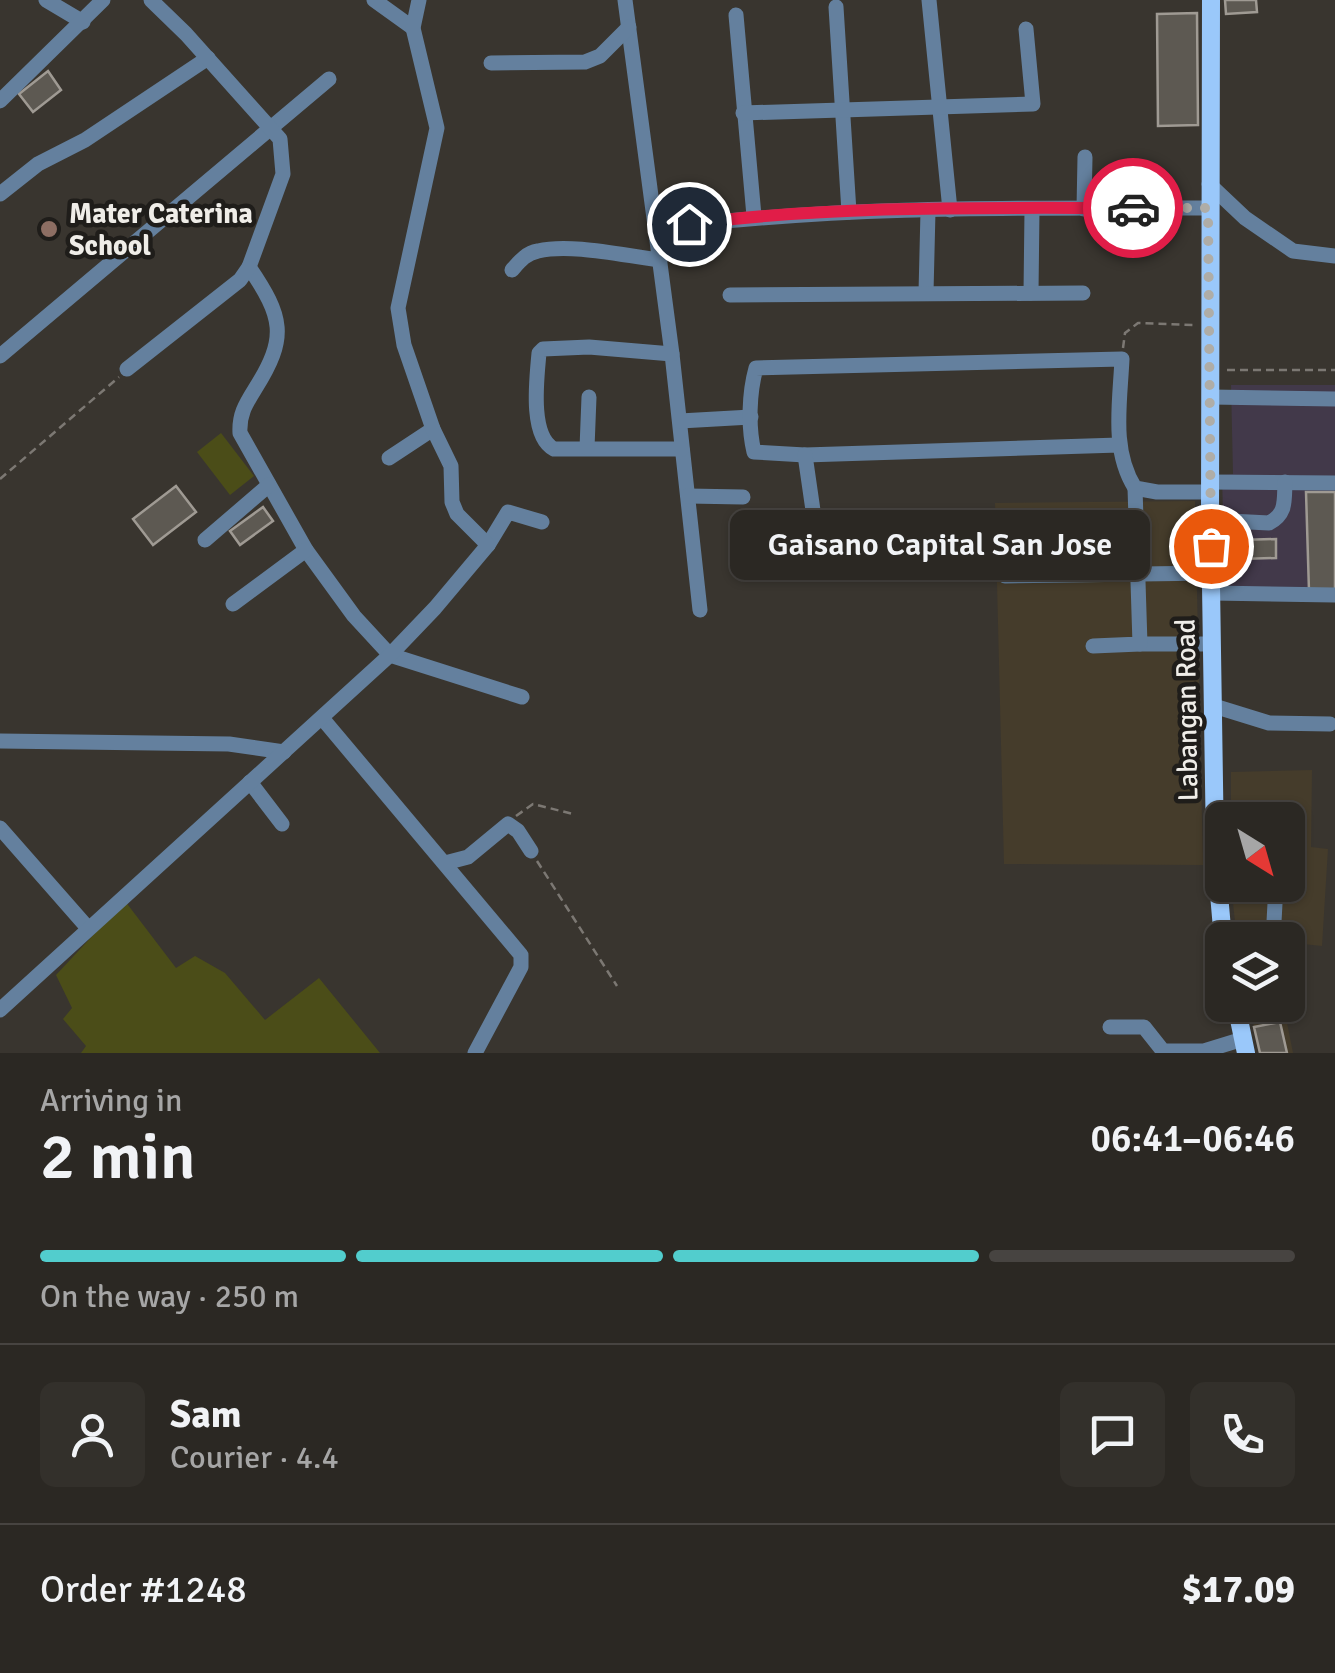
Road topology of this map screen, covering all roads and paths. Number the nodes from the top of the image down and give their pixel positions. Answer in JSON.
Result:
{"nodes":[{"id":1,"x":46,"y":0,"type":"edge"},
{"id":2,"x":103,"y":0,"type":"edge"},
{"id":3,"x":151,"y":0,"type":"edge"},
{"id":4,"x":374,"y":0,"type":"edge"},
{"id":5,"x":420,"y":0,"type":"edge"},
{"id":6,"x":625,"y":0,"type":"edge"},
{"id":7,"x":930,"y":0,"type":"edge"},
{"id":8,"x":1211,"y":0,"type":"edge"},
{"id":9,"x":836,"y":7,"type":"dead end"},
{"id":10,"x":736,"y":14,"type":"dead end"},
{"id":11,"x":83,"y":22,"type":"junction"},
{"id":12,"x":413,"y":28,"type":"junction"},
{"id":13,"x":630,"y":28,"type":"junction"},
{"id":14,"x":1026,"y":29,"type":"dead end"},
{"id":15,"x":208,"y":58,"type":"junction"},
{"id":16,"x":491,"y":62,"type":"dead end"},
{"id":17,"x":330,"y":80,"type":"dead end"},
{"id":18,"x":0,"y":102,"type":"edge"},
{"id":19,"x":939,"y":106,"type":"junction"},
{"id":20,"x":842,"y":108,"type":"junction"},
{"id":21,"x":744,"y":113,"type":"junction"},
{"id":22,"x":270,"y":127,"type":"junction"},
{"id":23,"x":1085,"y":157,"type":"dead end"},
{"id":24,"x":1209,"y":184,"type":"junction"},
{"id":25,"x":0,"y":194,"type":"edge"},
{"id":26,"x":1208,"y":208,"type":"junction"},
{"id":27,"x":1084,"y":209,"type":"junction"},
{"id":28,"x":950,"y":210,"type":"junction"},
{"id":29,"x":1032,"y":210,"type":"junction"},
{"id":30,"x":928,"y":211,"type":"junction"},
{"id":31,"x":849,"y":212,"type":"junction"},
{"id":32,"x":754,"y":216,"type":"junction"},
{"id":33,"x":656,"y":228,"type":"junction"},
{"id":34,"x":1335,"y":256,"type":"edge"},
{"id":35,"x":660,"y":260,"type":"junction"},
{"id":36,"x":249,"y":267,"type":"junction"},
{"id":37,"x":512,"y":270,"type":"dead end"},
{"id":38,"x":1030,"y":292,"type":"junction"},
{"id":39,"x":926,"y":293,"type":"junction"},
{"id":40,"x":1083,"y":293,"type":"dead end"},
{"id":41,"x":730,"y":295,"type":"dead end"},
{"id":42,"x":1209,"y":326,"type":"junction"},
{"id":43,"x":672,"y":354,"type":"junction"},
{"id":44,"x":0,"y":356,"type":"edge"},
{"id":45,"x":1122,"y":359,"type":"junction"},
{"id":46,"x":128,"y":369,"type":"joint"},
{"id":47,"x":1210,"y":370,"type":"junction"},
{"id":48,"x":1335,"y":370,"type":"edge"},
{"id":49,"x":589,"y":397,"type":"dead end"},
{"id":50,"x":1211,"y":397,"type":"junction"},
{"id":51,"x":1335,"y":399,"type":"edge"},
{"id":52,"x":751,"y":417,"type":"junction"},
{"id":53,"x":680,"y":421,"type":"junction"},
{"id":54,"x":433,"y":429,"type":"junction"},
{"id":55,"x":1119,"y":446,"type":"junction"},
{"id":56,"x":586,"y":448,"type":"junction"},
{"id":57,"x":682,"y":449,"type":"junction"},
{"id":58,"x":805,"y":455,"type":"junction"},
{"id":59,"x":389,"y":458,"type":"dead end"},
{"id":60,"x":0,"y":479,"type":"edge"},
{"id":61,"x":1285,"y":482,"type":"junction"},
{"id":62,"x":1335,"y":483,"type":"edge"},
{"id":63,"x":269,"y":485,"type":"junction"},
{"id":64,"x":1211,"y":487,"type":"junction"},
{"id":65,"x":1136,"y":488,"type":"junction"},
{"id":66,"x":688,"y":496,"type":"junction"},
{"id":67,"x":743,"y":497,"type":"dead end"},
{"id":68,"x":1210,"y":520,"type":"junction"},
{"id":69,"x":542,"y":522,"type":"dead end"},
{"id":70,"x":817,"y":538,"type":"dead end"},
{"id":71,"x":206,"y":540,"type":"dead end"},
{"id":72,"x":488,"y":545,"type":"junction"},
{"id":73,"x":306,"y":550,"type":"junction"},
{"id":74,"x":1136,"y":574,"type":"junction"},
{"id":75,"x":1006,"y":576,"type":"dead end"},
{"id":76,"x":1212,"y":583,"type":"junction"},
{"id":77,"x":1335,"y":595,"type":"edge"},
{"id":78,"x":233,"y":604,"type":"dead end"},
{"id":79,"x":700,"y":610,"type":"dead end"},
{"id":80,"x":1140,"y":644,"type":"junction"},
{"id":81,"x":1212,"y":644,"type":"junction"},
{"id":82,"x":1093,"y":646,"type":"dead end"},
{"id":83,"x":390,"y":655,"type":"junction"},
{"id":84,"x":522,"y":697,"type":"dead end"},
{"id":85,"x":1214,"y":706,"type":"junction"},
{"id":86,"x":322,"y":718,"type":"junction"},
{"id":87,"x":1330,"y":724,"type":"dead end"},
{"id":88,"x":0,"y":741,"type":"edge"},
{"id":89,"x":284,"y":752,"type":"junction"},
{"id":90,"x":250,"y":782,"type":"junction"},
{"id":91,"x":573,"y":814,"type":"dead end"},
{"id":92,"x":282,"y":824,"type":"dead end"},
{"id":93,"x":508,"y":824,"type":"junction"},
{"id":94,"x":0,"y":828,"type":"edge"},
{"id":95,"x":531,"y":851,"type":"joint"},
{"id":96,"x":445,"y":863,"type":"junction"},
{"id":97,"x":1222,"y":922,"type":"edge"},
{"id":98,"x":87,"y":927,"type":"junction"},
{"id":99,"x":617,"y":986,"type":"dead end"},
{"id":100,"x":0,"y":1010,"type":"edge"},
{"id":101,"x":1110,"y":1027,"type":"dead end"},
{"id":102,"x":1245,"y":1046,"type":"edge"},
{"id":103,"x":475,"y":1053,"type":"edge"}],
"edges":[{"from":1,"to":11,"type":"street"},
{"from":2,"to":11,"type":"street"},
{"from":3,"to":15,"type":"street"},
{"from":4,"to":12,"type":"street"},
{"from":5,"to":12,"type":"street"},
{"from":6,"to":13,"type":"street"},
{"from":7,"to":19,"type":"street"},
{"from":8,"to":24,"type":"main road","name":"Labangan Road"},
{"from":9,"to":20,"type":"street"},
{"from":10,"to":21,"type":"street"},
{"from":11,"to":18,"type":"street"},
{"from":12,"to":54,"type":"street"},
{"from":13,"to":16,"type":"street"},
{"from":13,"to":33,"type":"street"},
{"from":14,"to":19,"type":"street"},
{"from":15,"to":22,"type":"street"},
{"from":15,"to":25,"type":"street"},
{"from":17,"to":22,"type":"street"},
{"from":19,"to":20,"type":"street"},
{"from":19,"to":28,"type":"street"},
{"from":20,"to":21,"type":"street"},
{"from":20,"to":31,"type":"street"},
{"from":21,"to":32,"type":"street"},
{"from":22,"to":36,"type":"street"},
{"from":22,"to":44,"type":"street"},
{"from":23,"to":27,"type":"street"},
{"from":24,"to":26,"type":"main road","name":"Labangan Road"},
{"from":24,"to":34,"type":"street"},
{"from":26,"to":27,"type":"street"},
{"from":26,"to":42,"type":"main road","name":"Labangan Road"},
{"from":27,"to":29,"type":"street"},
{"from":28,"to":29,"type":"street"},
{"from":28,"to":30,"type":"street"},
{"from":29,"to":38,"type":"street"},
{"from":30,"to":31,"type":"street"},
{"from":30,"to":39,"type":"street"},
{"from":31,"to":32,"type":"street"},
{"from":32,"to":33,"type":"street"},
{"from":33,"to":35,"type":"street"},
{"from":35,"to":37,"type":"street"},
{"from":35,"to":43,"type":"street"},
{"from":36,"to":46,"type":"street"},
{"from":36,"to":63,"type":"street"},
{"from":38,"to":39,"type":"street"},
{"from":38,"to":40,"type":"street"},
{"from":39,"to":41,"type":"street"},
{"from":42,"to":45,"type":"path"},
{"from":42,"to":47,"type":"main road","name":"Labangan Road"},
{"from":43,"to":53,"type":"street"},
{"from":43,"to":56,"type":"street"},
{"from":45,"to":52,"type":"street"},
{"from":45,"to":55,"type":"street"},
{"from":46,"to":60,"type":"path"},
{"from":47,"to":48,"type":"path"},
{"from":47,"to":50,"type":"main road","name":"Labangan Road"},
{"from":49,"to":56,"type":"street"},
{"from":50,"to":51,"type":"street"},
{"from":50,"to":64,"type":"main road","name":"Labangan Road"},
{"from":52,"to":53,"type":"street"},
{"from":52,"to":58,"type":"street"},
{"from":53,"to":57,"type":"street"},
{"from":54,"to":59,"type":"street"},
{"from":54,"to":72,"type":"street"},
{"from":55,"to":58,"type":"street"},
{"from":55,"to":65,"type":"street"},
{"from":56,"to":57,"type":"street"},
{"from":57,"to":66,"type":"street"},
{"from":58,"to":70,"type":"street"},
{"from":61,"to":62,"type":"street"},
{"from":61,"to":64,"type":"street"},
{"from":61,"to":68,"type":"street"},
{"from":63,"to":71,"type":"street"},
{"from":63,"to":73,"type":"street"},
{"from":64,"to":65,"type":"street"},
{"from":64,"to":68,"type":"main road","name":"Labangan Road"},
{"from":65,"to":74,"type":"street"},
{"from":66,"to":67,"type":"street"},
{"from":66,"to":79,"type":"street"},
{"from":68,"to":76,"type":"main road","name":"Labangan Road"},
{"from":69,"to":72,"type":"street"},
{"from":72,"to":83,"type":"street"},
{"from":73,"to":78,"type":"street"},
{"from":73,"to":83,"type":"street"},
{"from":74,"to":75,"type":"street"},
{"from":74,"to":76,"type":"street"},
{"from":74,"to":80,"type":"street"},
{"from":76,"to":77,"type":"street"},
{"from":76,"to":81,"type":"main road","name":"Labangan Road"},
{"from":80,"to":81,"type":"street"},
{"from":80,"to":82,"type":"street"},
{"from":81,"to":85,"type":"main road","name":"Labangan Road"},
{"from":83,"to":84,"type":"street"},
{"from":83,"to":86,"type":"street"},
{"from":85,"to":87,"type":"street"},
{"from":85,"to":97,"type":"main road","name":"Labangan Road"},
{"from":86,"to":89,"type":"street"},
{"from":86,"to":96,"type":"street"},
{"from":88,"to":89,"type":"street"},
{"from":89,"to":90,"type":"street"},
{"from":90,"to":92,"type":"street"},
{"from":90,"to":98,"type":"street"},
{"from":91,"to":93,"type":"path"},
{"from":93,"to":95,"type":"street"},
{"from":93,"to":96,"type":"street"},
{"from":94,"to":98,"type":"street"},
{"from":95,"to":99,"type":"path"},
{"from":96,"to":103,"type":"street"},
{"from":98,"to":100,"type":"street"},
{"from":101,"to":102,"type":"street"}]}
